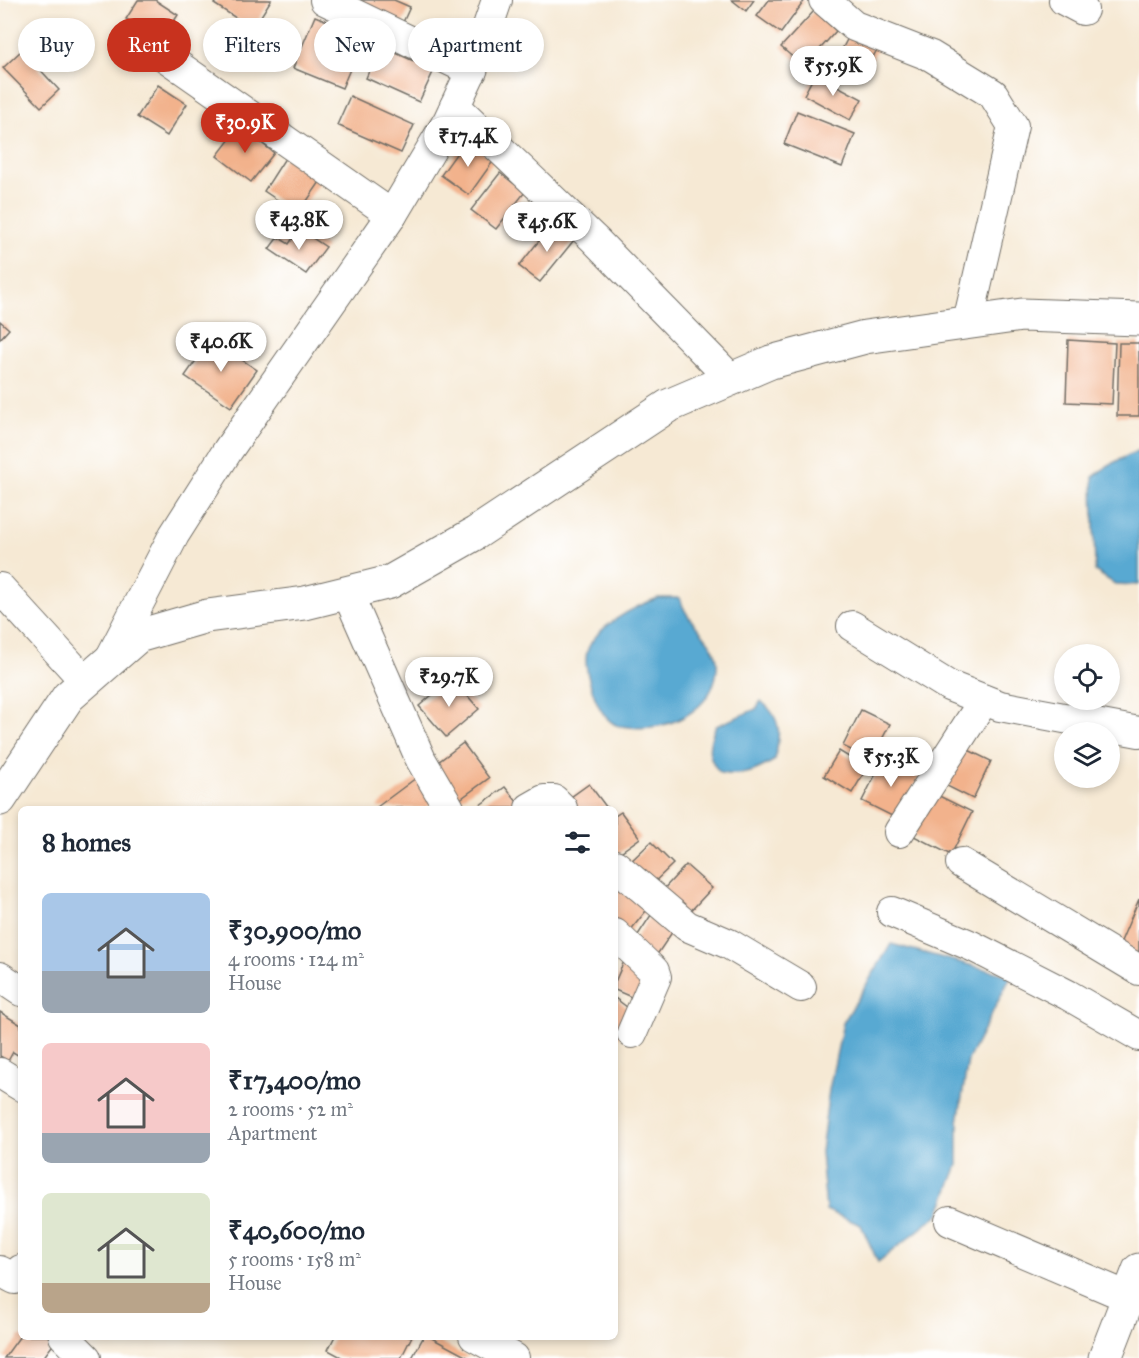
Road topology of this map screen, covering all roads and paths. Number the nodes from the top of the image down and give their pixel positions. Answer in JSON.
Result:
{"nodes":[{"id":1,"x":325,"y":0,"type":"edge"},
{"id":2,"x":497,"y":0,"type":"edge"},
{"id":3,"x":824,"y":0,"type":"edge"},
{"id":4,"x":491,"y":18,"type":"edge"},
{"id":5,"x":408,"y":40,"type":"edge"},
{"id":6,"x":187,"y":72,"type":"edge"},
{"id":7,"x":472,"y":72,"type":"edge"},
{"id":8,"x":455,"y":106,"type":"junction"},
{"id":9,"x":392,"y":215,"type":"junction"},
{"id":10,"x":1139,"y":319,"type":"edge"},
{"id":11,"x":968,"y":322,"type":"junction"},
{"id":12,"x":731,"y":380,"type":"junction"},
{"id":13,"x":0,"y":588,"type":"edge"},
{"id":14,"x":347,"y":592,"type":"junction"},
{"id":15,"x":852,"y":626,"type":"dead end"},
{"id":16,"x":96,"y":673,"type":"junction"},
{"id":17,"x":984,"y":700,"type":"junction"},
{"id":18,"x":1139,"y":732,"type":"edge"},
{"id":19,"x":0,"y":799,"type":"edge"},
{"id":20,"x":448,"y":806,"type":"edge"},
{"id":21,"x":534,"y":806,"type":"edge"},
{"id":22,"x":560,"y":806,"type":"edge"},
{"id":23,"x":899,"y":832,"type":"dead end"},
{"id":24,"x":962,"y":863,"type":"dead end"},
{"id":25,"x":618,"y":868,"type":"edge"},
{"id":26,"x":892,"y":912,"type":"dead end"},
{"id":27,"x":618,"y":937,"type":"edge"},
{"id":28,"x":1139,"y":970,"type":"edge"},
{"id":29,"x":0,"y":977,"type":"edge"},
{"id":30,"x":801,"y":987,"type":"dead end"},
{"id":31,"x":18,"y":989,"type":"edge"},
{"id":32,"x":632,"y":1033,"type":"dead end"},
{"id":33,"x":1139,"y":1036,"type":"edge"},
{"id":34,"x":0,"y":1073,"type":"edge"},
{"id":35,"x":18,"y":1084,"type":"edge"},
{"id":36,"x":950,"y":1221,"type":"dead end"},
{"id":37,"x":1134,"y":1283,"type":"edge"},
{"id":38,"x":68,"y":1340,"type":"edge"},
{"id":39,"x":481,"y":1340,"type":"edge"},
{"id":40,"x":86,"y":1358,"type":"edge"},
{"id":41,"x":514,"y":1358,"type":"edge"},
{"id":42,"x":1105,"y":1358,"type":"edge"}],
"edges":[{"from":1,"to":5,"type":"street"},
{"from":2,"to":4,"type":"street"},
{"from":3,"to":11,"type":"street"},
{"from":6,"to":9,"type":"street"},
{"from":7,"to":8,"type":"street"},
{"from":8,"to":9,"type":"street"},
{"from":8,"to":12,"type":"street"},
{"from":9,"to":16,"type":"street"},
{"from":10,"to":11,"type":"main road"},
{"from":11,"to":12,"type":"main road"},
{"from":12,"to":14,"type":"main road"},
{"from":13,"to":16,"type":"street"},
{"from":14,"to":16,"type":"main road"},
{"from":14,"to":20,"type":"street"},
{"from":15,"to":17,"type":"street"},
{"from":16,"to":19,"type":"main road"},
{"from":17,"to":18,"type":"street"},
{"from":17,"to":23,"type":"street"},
{"from":21,"to":22,"type":"street"},
{"from":24,"to":28,"type":"street"},
{"from":25,"to":30,"type":"street"},
{"from":26,"to":33,"type":"street"},
{"from":27,"to":32,"type":"street"},
{"from":29,"to":31,"type":"street"},
{"from":34,"to":35,"type":"street"},
{"from":36,"to":37,"type":"street"},
{"from":37,"to":42,"type":"main road"},
{"from":38,"to":40,"type":"street"},
{"from":39,"to":41,"type":"street"}]}
